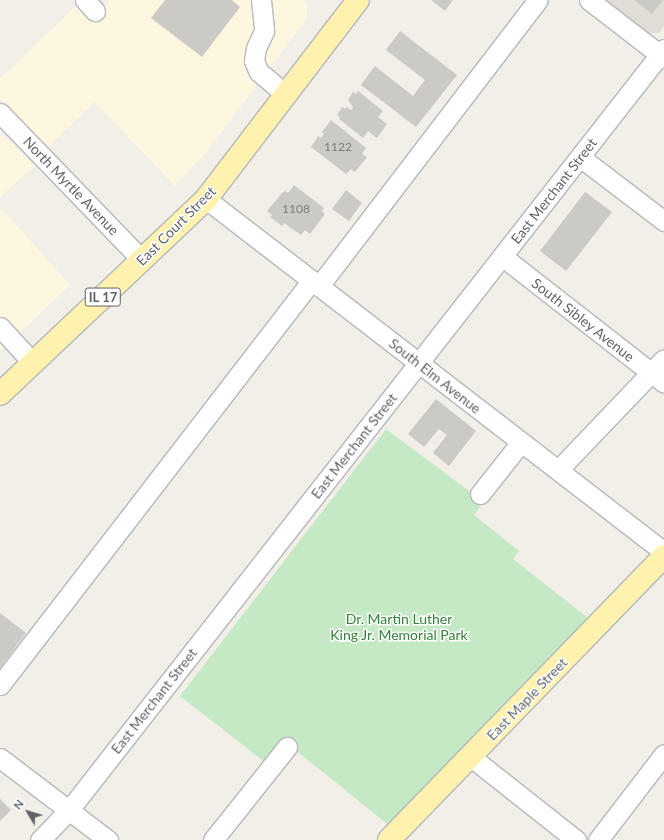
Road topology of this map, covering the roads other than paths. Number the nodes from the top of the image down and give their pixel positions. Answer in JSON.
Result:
{"nodes":[{"id":1,"x":261,"y":0,"type":"edge"},
{"id":2,"x":538,"y":0,"type":"edge"},
{"id":3,"x":589,"y":0,"type":"edge"},
{"id":4,"x":349,"y":3,"type":"edge"},
{"id":5,"x":663,"y":54,"type":"edge"},
{"id":6,"x":286,"y":95,"type":"junction"},
{"id":7,"x":0,"y":113,"type":"edge"},
{"id":8,"x":580,"y":157,"type":"junction"},
{"id":9,"x":206,"y":199,"type":"junction"},
{"id":10,"x":664,"y":221,"type":"edge"},
{"id":11,"x":502,"y":257,"type":"junction"},
{"id":12,"x":142,"y":260,"type":"junction"},
{"id":13,"x":315,"y":283,"type":"junction"},
{"id":14,"x":0,"y":327,"type":"edge"},
{"id":15,"x":33,"y":363,"type":"junction"},
{"id":16,"x":419,"y":363,"type":"junction"},
{"id":17,"x":660,"y":372,"type":"edge"},
{"id":18,"x":0,"y":394,"type":"edge"},
{"id":19,"x":521,"y":442,"type":"junction"},
{"id":20,"x":558,"y":470,"type":"junction"},
{"id":21,"x":480,"y":494,"type":"dead end"},
{"id":22,"x":664,"y":552,"type":"edge"},
{"id":23,"x":664,"y":556,"type":"edge"},
{"id":24,"x":0,"y":685,"type":"edge"},
{"id":25,"x":288,"y":747,"type":"dead end"},
{"id":26,"x":664,"y":754,"type":"edge"},
{"id":27,"x":471,"y":757,"type":"junction"},
{"id":28,"x":0,"y":758,"type":"edge"},
{"id":29,"x":69,"y":810,"type":"junction"},
{"id":30,"x":573,"y":839,"type":"edge"},
{"id":31,"x":40,"y":840,"type":"edge"},
{"id":32,"x":108,"y":840,"type":"edge"},
{"id":33,"x":213,"y":840,"type":"edge"},
{"id":34,"x":388,"y":840,"type":"edge"},
{"id":35,"x":598,"y":840,"type":"edge"}],
"edges":[{"from":1,"to":6,"type":"street"},
{"from":2,"to":13,"type":"street"},
{"from":3,"to":5,"type":"street"},
{"from":4,"to":6,"type":"main road","name":"East Court Street","number":"IL 17"},
{"from":5,"to":8,"type":"street","name":"East Merchant Street"},
{"from":6,"to":9,"type":"main road","name":"East Court Street","number":"IL 17"},
{"from":7,"to":12,"type":"street","name":"North Myrtle Avenue"},
{"from":8,"to":10,"type":"street"},
{"from":8,"to":11,"type":"street","name":"East Merchant Street"},
{"from":9,"to":12,"type":"main road","name":"East Court Street","number":"IL 17"},
{"from":9,"to":13,"type":"street","name":"South Elm Avenue"},
{"from":11,"to":16,"type":"street","name":"East Merchant Street"},
{"from":11,"to":17,"type":"street","name":"South Sibley Avenue"},
{"from":12,"to":15,"type":"main road","name":"East Court Street","number":"IL 17"},
{"from":13,"to":16,"type":"street","name":"South Elm Avenue"},
{"from":13,"to":24,"type":"street"},
{"from":14,"to":15,"type":"street"},
{"from":15,"to":18,"type":"main road","name":"East Court Street","number":"IL 17"},
{"from":16,"to":19,"type":"street","name":"South Elm Avenue"},
{"from":16,"to":29,"type":"street","name":"East Merchant Street"},
{"from":17,"to":20,"type":"street"},
{"from":19,"to":20,"type":"street","name":"South Elm Avenue"},
{"from":19,"to":21,"type":"street"},
{"from":20,"to":22,"type":"street","name":"South Elm Avenue"},
{"from":23,"to":27,"type":"main road","name":"East Maple Street"},
{"from":25,"to":33,"type":"street"},
{"from":26,"to":35,"type":"street"},
{"from":27,"to":30,"type":"street"},
{"from":27,"to":34,"type":"main road","name":"East Maple Street"},
{"from":28,"to":29,"type":"street"},
{"from":29,"to":31,"type":"street","name":"East Merchant Street"},
{"from":29,"to":32,"type":"street"}]}
